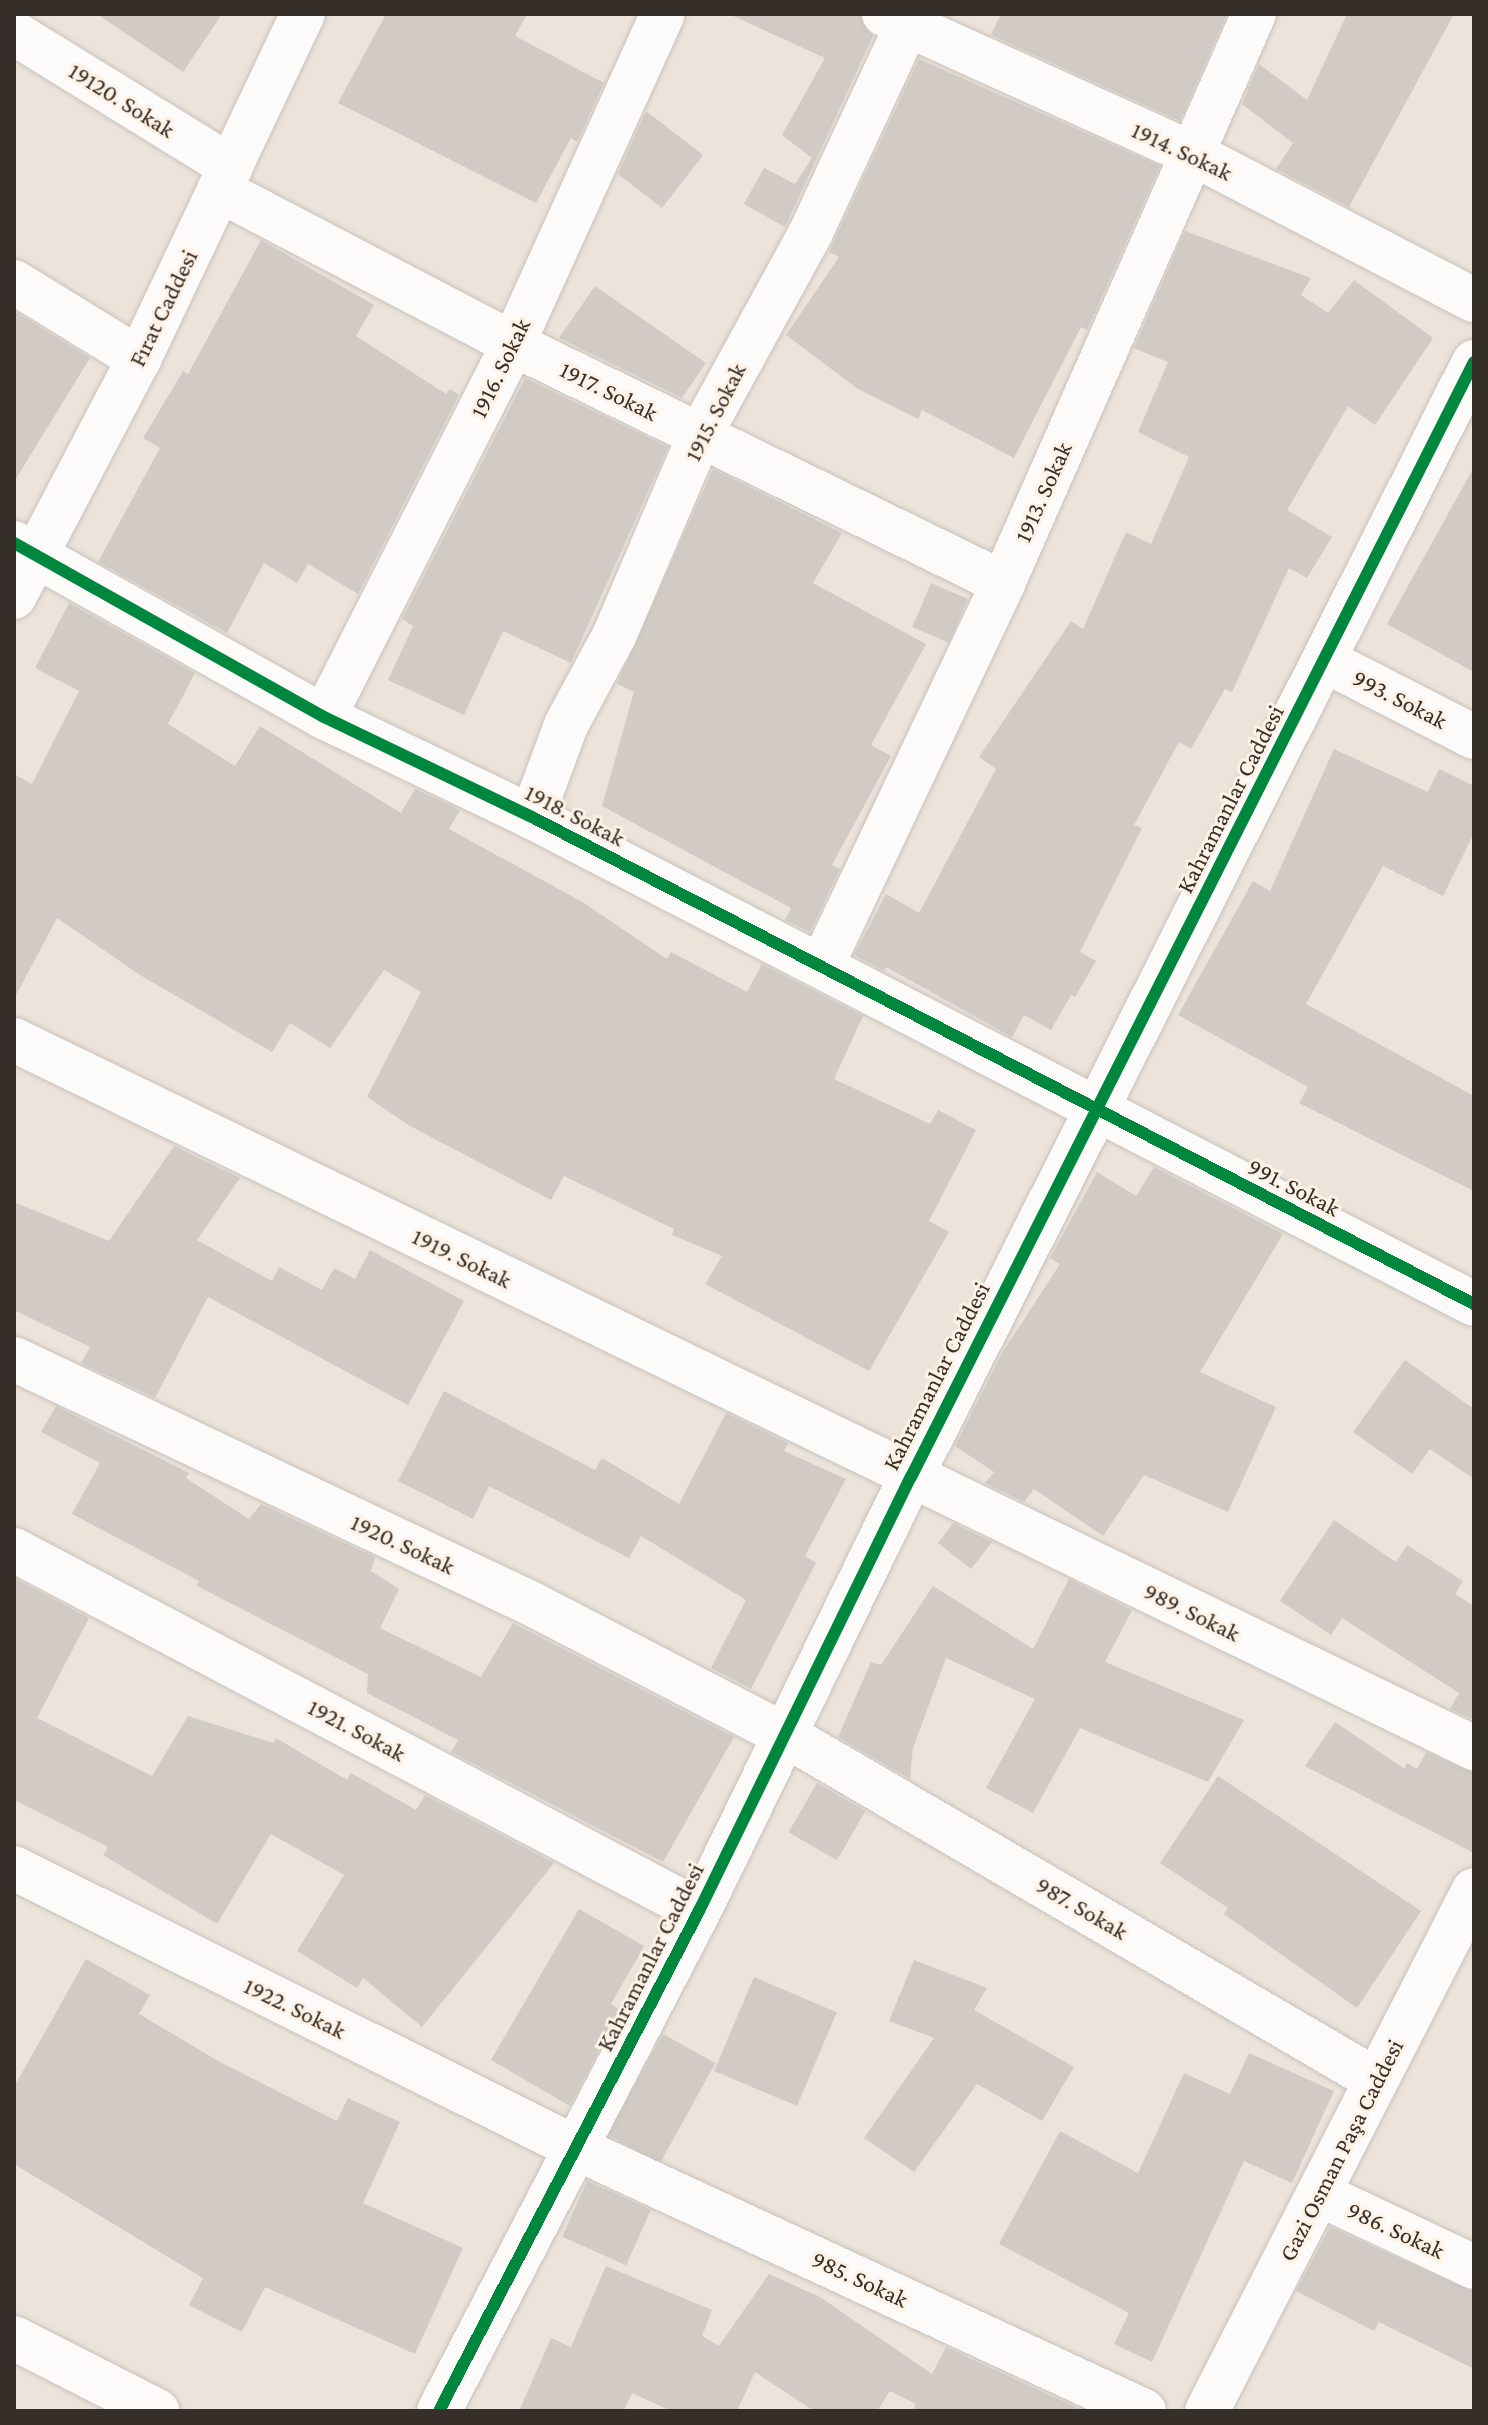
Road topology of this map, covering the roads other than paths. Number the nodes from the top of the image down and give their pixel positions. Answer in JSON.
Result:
{"nodes":[{"id":1,"x":303,"y":14,"type":"edge"},
{"id":2,"x":663,"y":14,"type":"edge"},
{"id":3,"x":1254,"y":14,"type":"edge"},
{"id":4,"x":901,"y":18,"type":"edge"},
{"id":5,"x":14,"y":33,"type":"edge"},
{"id":6,"x":1193,"y":154,"type":"junction"},
{"id":7,"x":225,"y":178,"type":"junction"},
{"id":8,"x":14,"y":282,"type":"edge"},
{"id":9,"x":1474,"y":300,"type":"edge"},
{"id":10,"x":513,"y":344,"type":"junction"},
{"id":11,"x":139,"y":359,"type":"junction"},
{"id":12,"x":1474,"y":362,"type":"edge"},
{"id":13,"x":700,"y":435,"type":"junction"},
{"id":14,"x":26,"y":549,"type":"edge"},
{"id":15,"x":1003,"y":583,"type":"junction"},
{"id":16,"x":14,"y":597,"type":"edge"},
{"id":17,"x":1326,"y":661,"type":"junction"},
{"id":18,"x":324,"y":717,"type":"junction"},
{"id":19,"x":1474,"y":737,"type":"edge"},
{"id":20,"x":532,"y":817,"type":"junction"},
{"id":21,"x":822,"y":965,"type":"junction"},
{"id":22,"x":14,"y":1040,"type":"edge"},
{"id":23,"x":1095,"y":1109,"type":"junction"},
{"id":24,"x":1474,"y":1304,"type":"edge"},
{"id":25,"x":14,"y":1359,"type":"edge"},
{"id":26,"x":911,"y":1477,"type":"junction"},
{"id":27,"x":14,"y":1550,"type":"edge"},
{"id":28,"x":787,"y":1736,"type":"junction"},
{"id":29,"x":1474,"y":1748,"type":"edge"},
{"id":30,"x":14,"y":1868,"type":"edge"},
{"id":31,"x":1474,"y":1890,"type":"edge"},
{"id":32,"x":699,"y":1911,"type":"junction"},
{"id":33,"x":1376,"y":2080,"type":"junction"},
{"id":34,"x":576,"y":2148,"type":"junction"},
{"id":35,"x":1319,"y":2194,"type":"junction"},
{"id":36,"x":1474,"y":2267,"type":"edge"},
{"id":37,"x":14,"y":2338,"type":"edge"},
{"id":38,"x":157,"y":2411,"type":"edge"},
{"id":39,"x":439,"y":2411,"type":"edge"},
{"id":40,"x":1144,"y":2411,"type":"edge"},
{"id":41,"x":1207,"y":2411,"type":"edge"}],
"edges":[{"from":1,"to":7,"type":"street","name":"Fırat Caddesi"},
{"from":2,"to":10,"type":"street","name":"1916. Sokak"},
{"from":3,"to":6,"type":"street","name":"1913. Sokak"},
{"from":4,"to":6,"type":"street","name":"1914. Sokak"},
{"from":4,"to":13,"type":"street","name":"1915. Sokak"},
{"from":5,"to":7,"type":"street","name":"19120. Sokak"},
{"from":6,"to":9,"type":"street","name":"1914. Sokak"},
{"from":6,"to":15,"type":"street","name":"1913. Sokak"},
{"from":7,"to":10,"type":"street","name":"1917. Sokak"},
{"from":7,"to":11,"type":"street","name":"Fırat Caddesi"},
{"from":8,"to":11,"type":"street"},
{"from":10,"to":13,"type":"street","name":"1917. Sokak"},
{"from":10,"to":18,"type":"street","name":"1916. Sokak"},
{"from":11,"to":14,"type":"street","name":"Fırat Caddesi"},
{"from":12,"to":17,"type":"street","name":"Kahramanlar Caddesi"},
{"from":13,"to":15,"type":"street","name":"1917. Sokak"},
{"from":13,"to":20,"type":"street","name":"1915. Sokak"},
{"from":14,"to":16,"type":"street","name":"Fırat Caddesi"},
{"from":14,"to":18,"type":"street","name":"1918. Sokak"},
{"from":15,"to":21,"type":"street","name":"1913. Sokak"},
{"from":17,"to":19,"type":"street","name":"993. Sokak"},
{"from":17,"to":23,"type":"street","name":"Kahramanlar Caddesi"},
{"from":18,"to":20,"type":"street","name":"1918. Sokak"},
{"from":20,"to":21,"type":"street","name":"1918. Sokak"},
{"from":21,"to":23,"type":"street","name":"1918. Sokak"},
{"from":22,"to":26,"type":"street","name":"1919. Sokak"},
{"from":23,"to":24,"type":"street","name":"991. Sokak"},
{"from":23,"to":26,"type":"street","name":"Kahramanlar Caddesi"},
{"from":25,"to":28,"type":"street","name":"1920. Sokak"},
{"from":26,"to":28,"type":"street","name":"Kahramanlar Caddesi"},
{"from":26,"to":29,"type":"street","name":"989. Sokak"},
{"from":27,"to":32,"type":"street","name":"1921. Sokak"},
{"from":28,"to":32,"type":"street","name":"Kahramanlar Caddesi"},
{"from":28,"to":33,"type":"street","name":"987. Sokak"},
{"from":30,"to":34,"type":"street","name":"1922. Sokak"},
{"from":31,"to":33,"type":"street","name":"Gazi Osman Paşa Caddesi"},
{"from":32,"to":34,"type":"street","name":"Kahramanlar Caddesi"},
{"from":33,"to":35,"type":"street","name":"Gazi Osman Paşa Caddesi"},
{"from":34,"to":39,"type":"street","name":"Kahramanlar Caddesi"},
{"from":34,"to":40,"type":"street","name":"985. Sokak"},
{"from":35,"to":36,"type":"street","name":"986. Sokak"},
{"from":35,"to":41,"type":"street","name":"Gazi Osman Paşa Caddesi"},
{"from":37,"to":38,"type":"street"}]}
